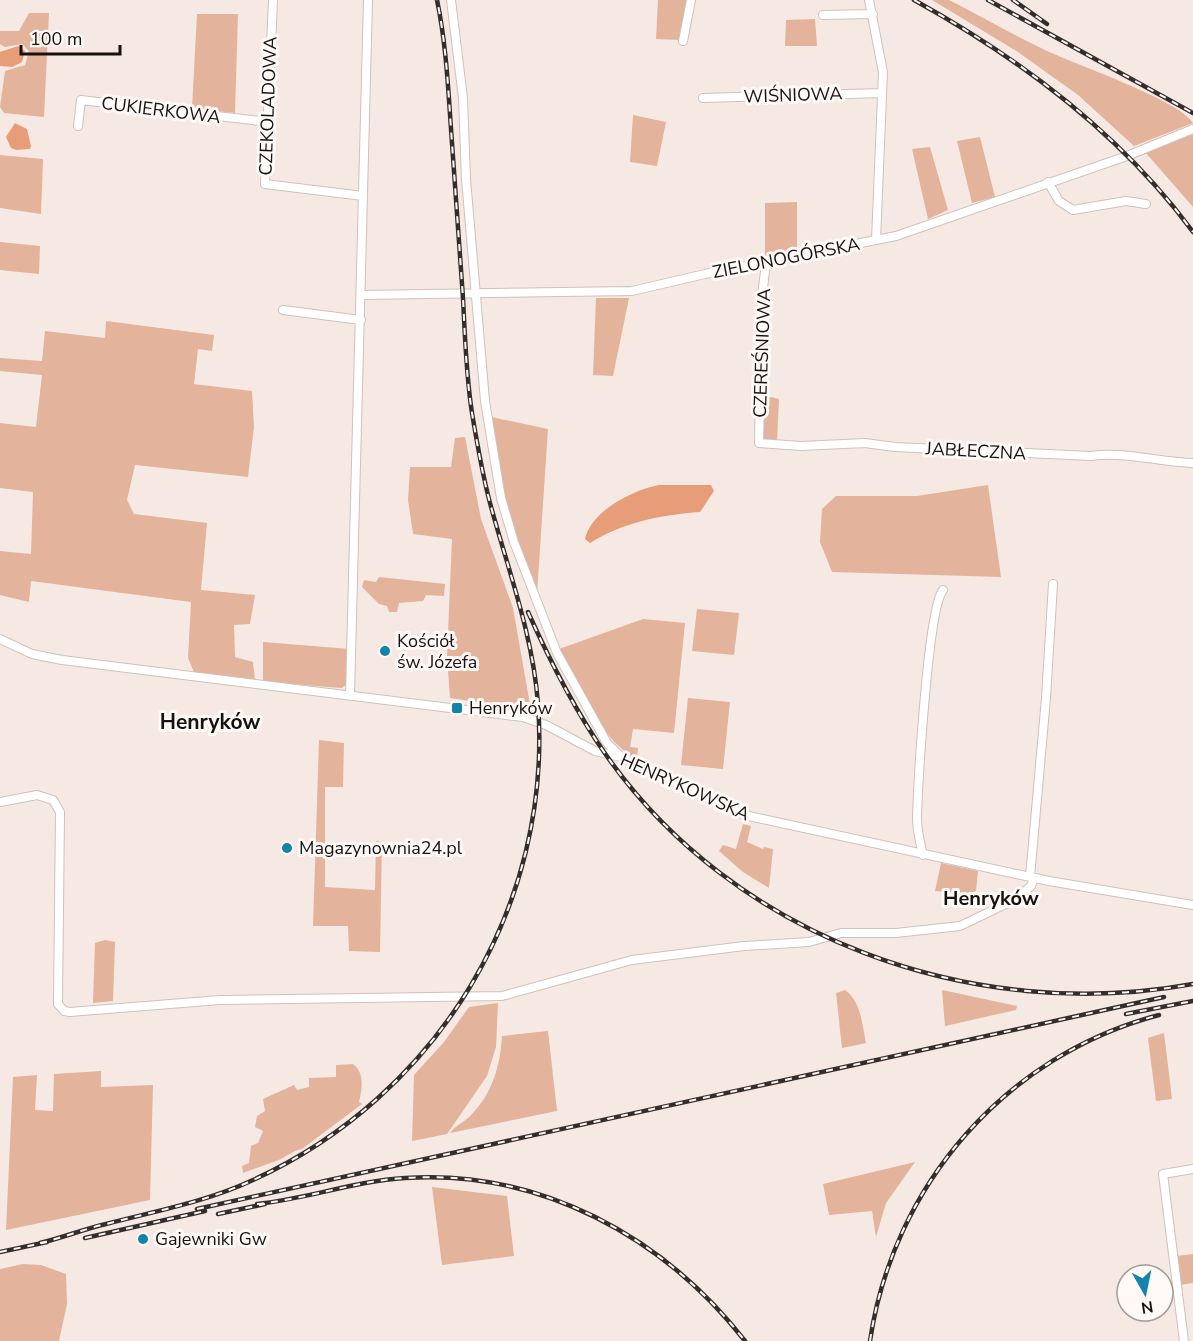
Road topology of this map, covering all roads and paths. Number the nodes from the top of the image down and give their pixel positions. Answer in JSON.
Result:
{"nodes":[{"id":1,"x":273,"y":0,"type":"edge"},
{"id":2,"x":368,"y":0,"type":"edge"},
{"id":3,"x":451,"y":0,"type":"edge"},
{"id":4,"x":691,"y":0,"type":"edge"},
{"id":5,"x":870,"y":0,"type":"edge"},
{"id":6,"x":873,"y":14,"type":"junction"},
{"id":7,"x":823,"y":15,"type":"dead end"},
{"id":8,"x":683,"y":40,"type":"dead end"},
{"id":9,"x":882,"y":93,"type":"junction"},
{"id":10,"x":704,"y":98,"type":"dead end"},
{"id":11,"x":268,"y":122,"type":"junction"},
{"id":12,"x":78,"y":126,"type":"dead end"},
{"id":13,"x":1193,"y":129,"type":"edge"},
{"id":14,"x":1048,"y":182,"type":"junction"},
{"id":15,"x":363,"y":196,"type":"junction"},
{"id":16,"x":1146,"y":204,"type":"dead end"},
{"id":17,"x":876,"y":240,"type":"junction"},
{"id":18,"x":766,"y":263,"type":"junction"},
{"id":19,"x":476,"y":293,"type":"junction"},
{"id":20,"x":362,"y":295,"type":"junction"},
{"id":21,"x":283,"y":310,"type":"dead end"},
{"id":22,"x":361,"y":320,"type":"junction"},
{"id":23,"x":759,"y":443,"type":"joint"},
{"id":24,"x":1193,"y":463,"type":"edge"},
{"id":25,"x":1053,"y":584,"type":"dead end"},
{"id":26,"x":943,"y":590,"type":"dead end"},
{"id":27,"x":0,"y":639,"type":"edge"},
{"id":28,"x":350,"y":695,"type":"junction"},
{"id":29,"x":621,"y":757,"type":"junction"},
{"id":30,"x":0,"y":802,"type":"edge"},
{"id":31,"x":922,"y":855,"type":"junction"},
{"id":32,"x":1032,"y":877,"type":"junction"},
{"id":33,"x":1193,"y":905,"type":"edge"},
{"id":34,"x":1193,"y":1168,"type":"edge"},
{"id":35,"x":1184,"y":1341,"type":"edge"}],
"edges":[{"from":1,"to":11,"type":"street","name":"CZEKOLADOWA"},
{"from":2,"to":15,"type":"street"},
{"from":3,"to":19,"type":"street"},
{"from":4,"to":8,"type":"street"},
{"from":5,"to":6,"type":"street"},
{"from":6,"to":7,"type":"street"},
{"from":6,"to":9,"type":"street"},
{"from":9,"to":10,"type":"street","name":"WIŚNIOWA"},
{"from":9,"to":17,"type":"street"},
{"from":11,"to":12,"type":"street","name":"CUKIERKOWA"},
{"from":11,"to":15,"type":"street","name":"CZEKOLADOWA"},
{"from":13,"to":14,"type":"street","name":"ZIELONOGÓRSKA"},
{"from":14,"to":16,"type":"street"},
{"from":14,"to":17,"type":"street","name":"ZIELONOGÓRSKA"},
{"from":15,"to":20,"type":"street"},
{"from":17,"to":18,"type":"street","name":"ZIELONOGÓRSKA"},
{"from":18,"to":19,"type":"street","name":"ZIELONOGÓRSKA"},
{"from":18,"to":23,"type":"street","name":"CZEREŚNIOWA"},
{"from":19,"to":20,"type":"street","name":"ZIELONOGÓRSKA"},
{"from":19,"to":29,"type":"street"},
{"from":20,"to":22,"type":"street"},
{"from":21,"to":22,"type":"street"},
{"from":22,"to":28,"type":"street"},
{"from":23,"to":24,"type":"street","name":"JABŁECZNA"},
{"from":25,"to":32,"type":"street"},
{"from":26,"to":31,"type":"street"},
{"from":27,"to":28,"type":"street","name":"HENRYKOWSKA"},
{"from":28,"to":29,"type":"street","name":"HENRYKOWSKA"},
{"from":29,"to":31,"type":"street","name":"HENRYKOWSKA"},
{"from":30,"to":32,"type":"street"},
{"from":31,"to":32,"type":"street","name":"HENRYKOWSKA"},
{"from":32,"to":33,"type":"street","name":"HENRYKOWSKA"},
{"from":34,"to":35,"type":"street"}]}
